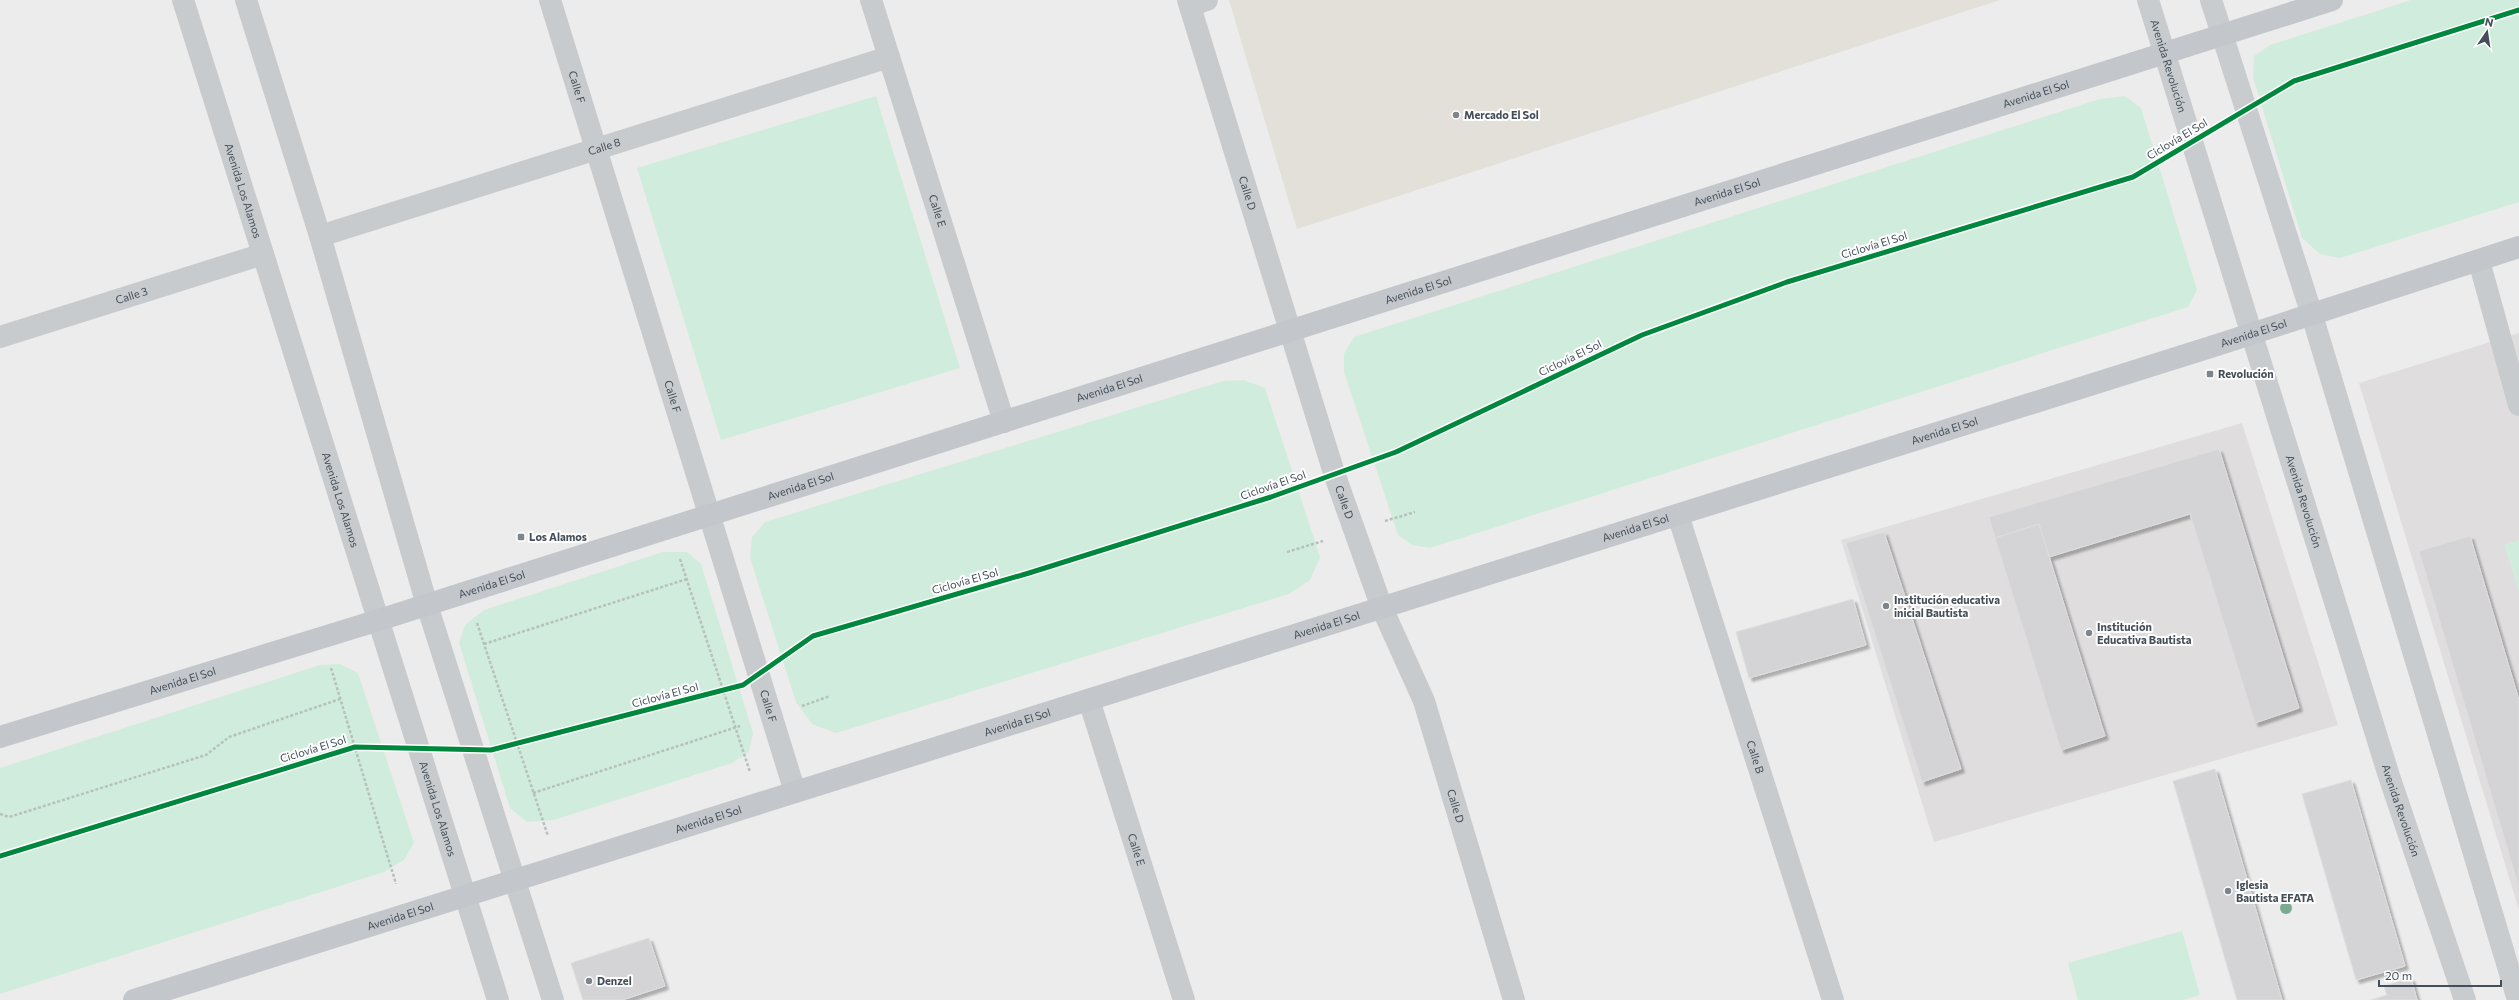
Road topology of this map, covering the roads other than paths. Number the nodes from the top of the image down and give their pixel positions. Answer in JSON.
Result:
{"nodes":[{"id":1,"x":183,"y":0,"type":"edge"},
{"id":2,"x":246,"y":0,"type":"edge"},
{"id":3,"x":550,"y":0,"type":"edge"},
{"id":4,"x":871,"y":0,"type":"edge"},
{"id":5,"x":2148,"y":0,"type":"edge"},
{"id":6,"x":2211,"y":0,"type":"edge"},
{"id":7,"x":2332,"y":0,"type":"edge"},
{"id":8,"x":1195,"y":2,"type":"edge"},
{"id":9,"x":2222,"y":34,"type":"junction"},
{"id":10,"x":2165,"y":52,"type":"junction"},
{"id":11,"x":889,"y":57,"type":"junction"},
{"id":12,"x":596,"y":149,"type":"junction"},
{"id":13,"x":320,"y":236,"type":"junction"},
{"id":14,"x":2519,"y":247,"type":"edge"},
{"id":15,"x":262,"y":254,"type":"junction"},
{"id":16,"x":2479,"y":261,"type":"junction"},
{"id":17,"x":2312,"y":315,"type":"junction"},
{"id":18,"x":1290,"y":330,"type":"junction"},
{"id":19,"x":2253,"y":334,"type":"junction"},
{"id":20,"x":0,"y":337,"type":"edge"},
{"id":21,"x":2519,"y":405,"type":"edge"},
{"id":22,"x":1004,"y":422,"type":"junction"},
{"id":23,"x":709,"y":515,"type":"junction"},
{"id":24,"x":1678,"y":515,"type":"junction"},
{"id":25,"x":427,"y":605,"type":"junction"},
{"id":26,"x":1382,"y":608,"type":"junction"},
{"id":27,"x":379,"y":620,"type":"junction"},
{"id":28,"x":1089,"y":700,"type":"junction"},
{"id":29,"x":0,"y":737,"type":"edge"},
{"id":30,"x":795,"y":792,"type":"junction"},
{"id":31,"x":514,"y":880,"type":"junction"},
{"id":32,"x":465,"y":896,"type":"junction"},
{"id":33,"x":134,"y":1000,"type":"edge"},
{"id":34,"x":498,"y":1000,"type":"edge"},
{"id":35,"x":553,"y":1000,"type":"edge"},
{"id":36,"x":1184,"y":1000,"type":"edge"},
{"id":37,"x":1514,"y":1000,"type":"edge"},
{"id":38,"x":1833,"y":1000,"type":"edge"},
{"id":39,"x":2465,"y":1000,"type":"edge"},
{"id":40,"x":2518,"y":1000,"type":"edge"}],
"edges":[{"from":1,"to":15,"type":"street","name":"Avenida Los Alamos"},
{"from":2,"to":13,"type":"street"},
{"from":3,"to":12,"type":"street","name":"Calle F"},
{"from":4,"to":11,"type":"street","name":"Calle E"},
{"from":5,"to":10,"type":"main road","name":"Avenida Revolución"},
{"from":6,"to":9,"type":"main road"},
{"from":7,"to":9,"type":"main road","name":"Avenida El Sol"},
{"from":8,"to":18,"type":"street","name":"Calle D"},
{"from":9,"to":10,"type":"main road","name":"Avenida El Sol"},
{"from":9,"to":17,"type":"main road"},
{"from":10,"to":18,"type":"main road","name":"Avenida El Sol"},
{"from":10,"to":19,"type":"main road","name":"Avenida Revolución"},
{"from":11,"to":12,"type":"street","name":"Calle 8"},
{"from":11,"to":22,"type":"street","name":"Calle E"},
{"from":12,"to":13,"type":"street","name":"Calle 8"},
{"from":12,"to":23,"type":"street","name":"Calle F"},
{"from":13,"to":25,"type":"street"},
{"from":14,"to":16,"type":"main road","name":"Avenida El Sol"},
{"from":15,"to":20,"type":"street","name":"Calle 3"},
{"from":15,"to":27,"type":"street","name":"Avenida Los Alamos"},
{"from":16,"to":17,"type":"main road","name":"Avenida El Sol"},
{"from":16,"to":21,"type":"street"},
{"from":17,"to":19,"type":"main road","name":"Avenida El Sol"},
{"from":17,"to":40,"type":"main road"},
{"from":18,"to":22,"type":"main road","name":"Avenida El Sol"},
{"from":18,"to":26,"type":"street","name":"Calle D"},
{"from":19,"to":24,"type":"main road","name":"Avenida El Sol"},
{"from":19,"to":39,"type":"main road","name":"Avenida Revolución"},
{"from":22,"to":23,"type":"main road","name":"Avenida El Sol"},
{"from":23,"to":25,"type":"main road","name":"Avenida El Sol"},
{"from":23,"to":30,"type":"street","name":"Calle F"},
{"from":24,"to":26,"type":"main road","name":"Avenida El Sol"},
{"from":24,"to":38,"type":"street","name":"Calle B"},
{"from":25,"to":27,"type":"main road","name":"Avenida El Sol"},
{"from":25,"to":31,"type":"street"},
{"from":26,"to":28,"type":"main road","name":"Avenida El Sol"},
{"from":26,"to":37,"type":"street","name":"Calle D"},
{"from":27,"to":29,"type":"main road","name":"Avenida El Sol"},
{"from":27,"to":32,"type":"street","name":"Avenida Los Alamos"},
{"from":28,"to":30,"type":"main road","name":"Avenida El Sol"},
{"from":28,"to":36,"type":"street","name":"Calle E"},
{"from":30,"to":31,"type":"main road","name":"Avenida El Sol"},
{"from":31,"to":32,"type":"main road","name":"Avenida El Sol"},
{"from":31,"to":35,"type":"street"},
{"from":32,"to":33,"type":"main road","name":"Avenida El Sol"},
{"from":32,"to":34,"type":"street","name":"Avenida Los Alamos"}]}
